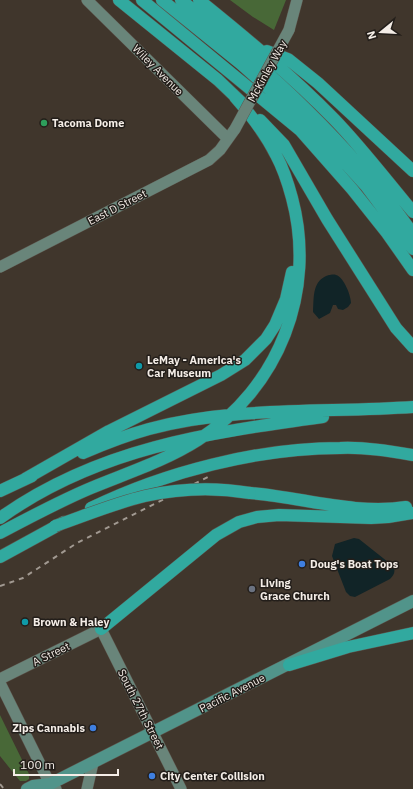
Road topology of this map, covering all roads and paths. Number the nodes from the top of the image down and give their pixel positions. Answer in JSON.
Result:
{"nodes":[{"id":1,"x":87,"y":0,"type":"edge"},
{"id":2,"x":119,"y":0,"type":"edge"},
{"id":3,"x":142,"y":0,"type":"edge"},
{"id":4,"x":162,"y":0,"type":"edge"},
{"id":5,"x":181,"y":0,"type":"edge"},
{"id":6,"x":199,"y":0,"type":"edge"},
{"id":7,"x":297,"y":0,"type":"edge"},
{"id":8,"x":256,"y":47,"type":"junction"},
{"id":9,"x":318,"y":83,"type":"junction"},
{"id":10,"x":235,"y":97,"type":"junction"},
{"id":11,"x":228,"y":139,"type":"junction"},
{"id":12,"x":413,"y":161,"type":"edge"},
{"id":13,"x":413,"y":171,"type":"edge"},
{"id":14,"x":289,"y":187,"type":"junction"},
{"id":15,"x":413,"y":212,"type":"edge"},
{"id":16,"x":413,"y":234,"type":"edge"},
{"id":17,"x":413,"y":249,"type":"edge"},
{"id":18,"x":0,"y":267,"type":"edge"},
{"id":19,"x":413,"y":270,"type":"edge"},
{"id":20,"x":413,"y":347,"type":"edge"},
{"id":21,"x":412,"y":407,"type":"edge"},
{"id":22,"x":380,"y":409,"type":"junction"},
{"id":23,"x":413,"y":455,"type":"edge"},
{"id":24,"x":25,"y":479,"type":"junction"},
{"id":25,"x":0,"y":491,"type":"edge"},
{"id":26,"x":413,"y":505,"type":"edge"},
{"id":27,"x":413,"y":513,"type":"edge"},
{"id":28,"x":0,"y":518,"type":"edge"},
{"id":29,"x":55,"y":526,"type":"junction"},
{"id":30,"x":0,"y":533,"type":"edge"},
{"id":31,"x":0,"y":557,"type":"edge"},
{"id":32,"x":413,"y":602,"type":"edge"},
{"id":33,"x":101,"y":629,"type":"junction"},
{"id":34,"x":413,"y":633,"type":"edge"},
{"id":35,"x":289,"y":665,"type":"junction"},
{"id":36,"x":0,"y":679,"type":"edge"},
{"id":37,"x":0,"y":683,"type":"edge"},
{"id":38,"x":153,"y":733,"type":"junction"},
{"id":39,"x":93,"y":763,"type":"junction"},
{"id":40,"x":51,"y":787,"type":"edge"},
{"id":41,"x":27,"y":789,"type":"edge"},
{"id":42,"x":87,"y":789,"type":"edge"},
{"id":43,"x":182,"y":789,"type":"edge"}],
"edges":[{"from":1,"to":11,"type":"street","name":"Wiley Avenue"},
{"from":2,"to":10,"type":"highway"},
{"from":3,"to":19,"type":"highway"},
{"from":4,"to":17,"type":"highway"},
{"from":5,"to":16,"type":"highway"},
{"from":6,"to":8,"type":"highway"},
{"from":7,"to":11,"type":"street","name":"McKinley Way","bridge":true},
{"from":8,"to":9,"type":"highway"},
{"from":8,"to":15,"type":"highway"},
{"from":9,"to":12,"type":"highway"},
{"from":9,"to":13,"type":"highway"},
{"from":10,"to":14,"type":"highway"},
{"from":10,"to":20,"type":"highway"},
{"from":11,"to":18,"type":"street","name":"East D Street"},
{"from":14,"to":24,"type":"highway"},
{"from":14,"to":30,"type":"highway"},
{"from":21,"to":22,"type":"highway"},
{"from":22,"to":24,"type":"highway"},
{"from":22,"to":28,"type":"highway"},
{"from":23,"to":29,"type":"highway","bridge":true},
{"from":24,"to":25,"type":"highway"},
{"from":26,"to":29,"type":"highway","bridge":true},
{"from":27,"to":33,"type":"highway"},
{"from":29,"to":31,"type":"highway"},
{"from":32,"to":35,"type":"main road","name":"Pacific Avenue"},
{"from":33,"to":36,"type":"street","name":"A Street"},
{"from":33,"to":38,"type":"street","name":"South 27th Street"},
{"from":34,"to":35,"type":"highway"},
{"from":35,"to":38,"type":"main road","name":"Pacific Avenue"},
{"from":37,"to":40,"type":"street"},
{"from":38,"to":39,"type":"main road","name":"Pacific Avenue"},
{"from":38,"to":43,"type":"street","name":"South 27th Street"},
{"from":39,"to":40,"type":"main road","name":"Pacific Avenue"},
{"from":39,"to":42,"type":"street"},
{"from":40,"to":41,"type":"main road","name":"Pacific Avenue"}]}
